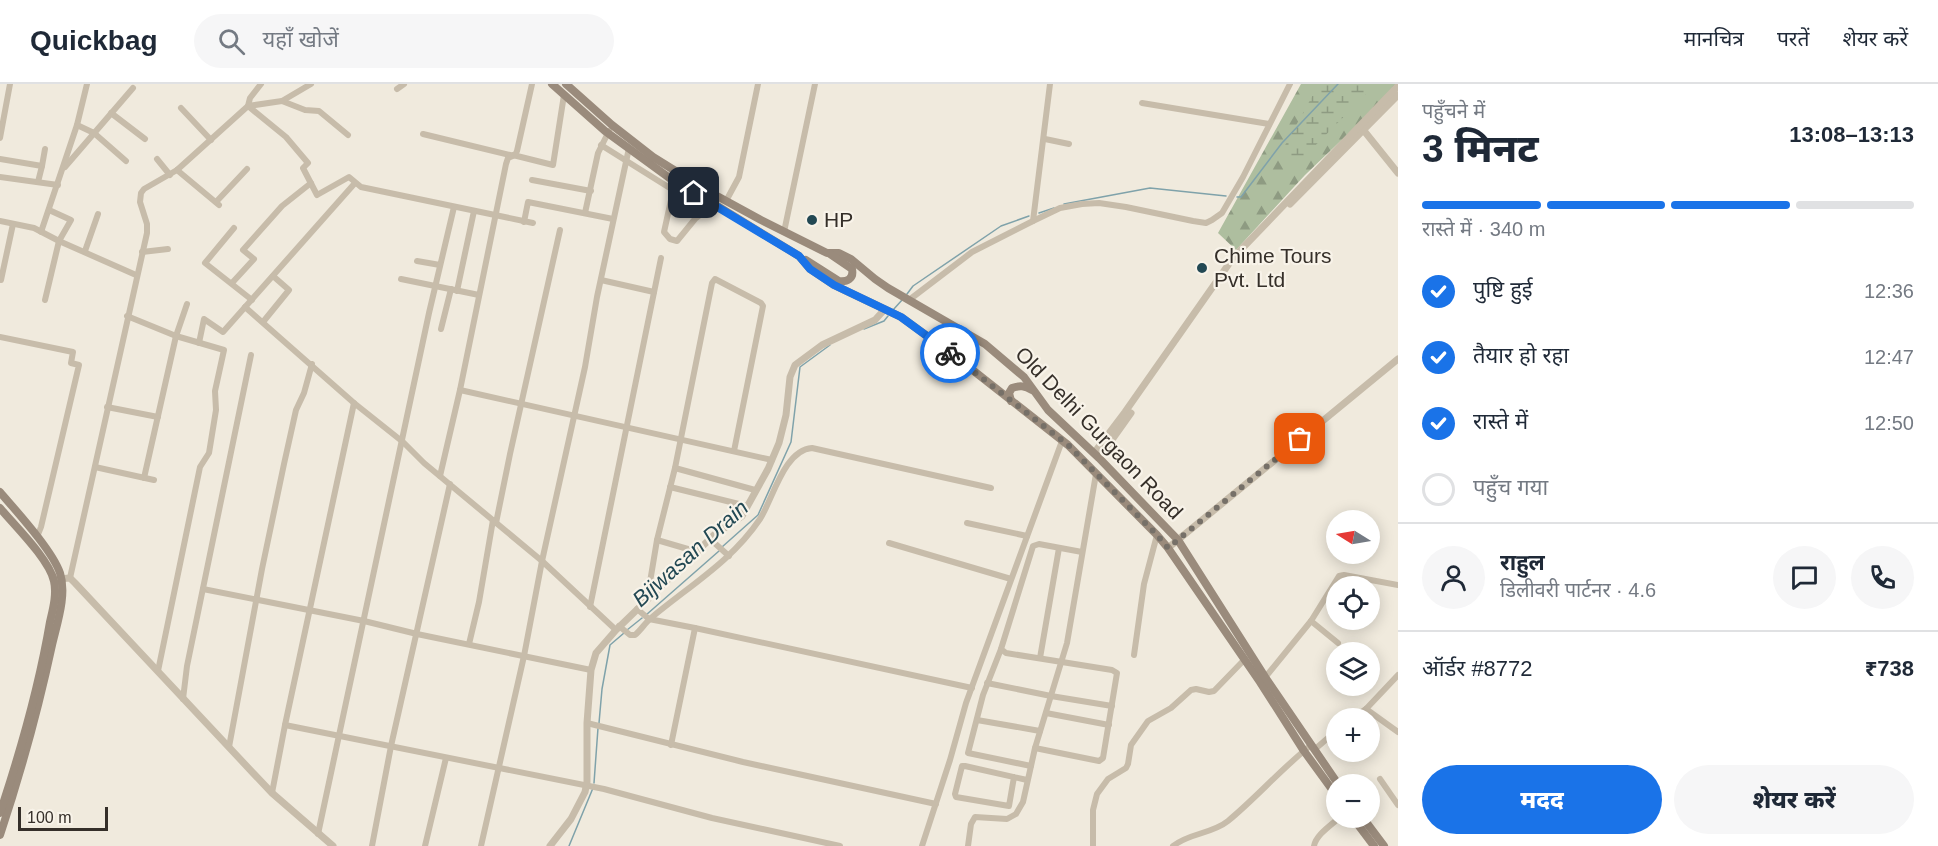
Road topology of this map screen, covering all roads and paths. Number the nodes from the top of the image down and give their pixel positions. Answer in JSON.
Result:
{"nodes":[{"id":1,"x":10,"y":84,"type":"edge"},
{"id":2,"x":87,"y":84,"type":"edge"},
{"id":3,"x":261,"y":84,"type":"edge"},
{"id":4,"x":311,"y":84,"type":"edge"},
{"id":5,"x":404,"y":84,"type":"edge"},
{"id":6,"x":532,"y":84,"type":"edge"},
{"id":7,"x":552,"y":84,"type":"edge"},
{"id":8,"x":566,"y":84,"type":"edge"},
{"id":9,"x":758,"y":84,"type":"edge"},
{"id":10,"x":815,"y":84,"type":"edge"},
{"id":11,"x":1050,"y":84,"type":"edge"},
{"id":12,"x":1290,"y":84,"type":"edge"},
{"id":13,"x":1398,"y":86,"type":"edge"},
{"id":14,"x":133,"y":88,"type":"dead end"},
{"id":15,"x":397,"y":89,"type":"dead end"},
{"id":16,"x":564,"y":95,"type":"junction"},
{"id":17,"x":1398,"y":95,"type":"edge"},
{"id":18,"x":282,"y":101,"type":"junction"},
{"id":19,"x":1142,"y":103,"type":"dead end"},
{"id":20,"x":248,"y":106,"type":"junction"},
{"id":21,"x":181,"y":108,"type":"dead end"},
{"id":22,"x":111,"y":113,"type":"junction"},
{"id":23,"x":1269,"y":124,"type":"junction"},
{"id":24,"x":77,"y":125,"type":"junction"},
{"id":25,"x":1361,"y":127,"type":"junction"},
{"id":26,"x":610,"y":129,"type":"junction"},
{"id":27,"x":94,"y":133,"type":"junction"},
{"id":28,"x":423,"y":134,"type":"dead end"},
{"id":29,"x":348,"y":135,"type":"dead end"},
{"id":30,"x":0,"y":138,"type":"edge"},
{"id":31,"x":145,"y":139,"type":"dead end"},
{"id":32,"x":1045,"y":139,"type":"junction"},
{"id":33,"x":211,"y":140,"type":"junction"},
{"id":34,"x":1069,"y":144,"type":"dead end"},
{"id":35,"x":601,"y":145,"type":"junction"},
{"id":36,"x":629,"y":148,"type":"junction"},
{"id":37,"x":45,"y":149,"type":"dead end"},
{"id":38,"x":512,"y":155,"type":"junction"},
{"id":39,"x":0,"y":159,"type":"edge"},
{"id":40,"x":157,"y":159,"type":"dead end"},
{"id":41,"x":126,"y":161,"type":"dead end"},
{"id":42,"x":626,"y":161,"type":"junction"},
{"id":43,"x":42,"y":166,"type":"junction"},
{"id":44,"x":247,"y":169,"type":"dead end"},
{"id":45,"x":63,"y":170,"type":"junction"},
{"id":46,"x":177,"y":170,"type":"junction"},
{"id":47,"x":1398,"y":172,"type":"edge"},
{"id":48,"x":170,"y":175,"type":"junction"},
{"id":49,"x":0,"y":177,"type":"edge"},
{"id":50,"x":532,"y":180,"type":"dead end"},
{"id":51,"x":38,"y":182,"type":"junction"},
{"id":52,"x":311,"y":183,"type":"junction"},
{"id":53,"x":356,"y":183,"type":"junction"},
{"id":54,"x":58,"y":185,"type":"junction"},
{"id":55,"x":674,"y":186,"type":"junction"},
{"id":56,"x":591,"y":191,"type":"junction"},
{"id":57,"x":726,"y":201,"type":"junction"},
{"id":58,"x":714,"y":204,"type":"junction"},
{"id":59,"x":454,"y":207,"type":"junction"},
{"id":60,"x":49,"y":210,"type":"junction"},
{"id":61,"x":474,"y":211,"type":"junction"},
{"id":62,"x":585,"y":213,"type":"junction"},
{"id":63,"x":98,"y":214,"type":"dead end"},
{"id":64,"x":495,"y":216,"type":"junction"},
{"id":65,"x":614,"y":219,"type":"junction"},
{"id":66,"x":0,"y":221,"type":"edge"},
{"id":67,"x":1033,"y":221,"type":"junction"},
{"id":68,"x":524,"y":222,"type":"junction"},
{"id":69,"x":533,"y":223,"type":"dead end"},
{"id":70,"x":13,"y":224,"type":"junction"},
{"id":71,"x":234,"y":228,"type":"dead end"},
{"id":72,"x":560,"y":230,"type":"dead end"},
{"id":73,"x":41,"y":232,"type":"junction"},
{"id":74,"x":784,"y":232,"type":"junction"},
{"id":75,"x":59,"y":241,"type":"junction"},
{"id":76,"x":168,"y":249,"type":"dead end"},
{"id":77,"x":85,"y":251,"type":"junction"},
{"id":78,"x":142,"y":252,"type":"junction"},
{"id":79,"x":827,"y":253,"type":"junction"},
{"id":80,"x":799,"y":256,"type":"junction"},
{"id":81,"x":661,"y":258,"type":"dead end"},
{"id":82,"x":417,"y":261,"type":"dead end"},
{"id":83,"x":440,"y":265,"type":"junction"},
{"id":84,"x":136,"y":275,"type":"junction"},
{"id":85,"x":273,"y":276,"type":"junction"},
{"id":86,"x":401,"y":279,"type":"dead end"},
{"id":87,"x":1,"y":280,"type":"edge"},
{"id":88,"x":600,"y":280,"type":"junction"},
{"id":89,"x":232,"y":284,"type":"junction"},
{"id":90,"x":435,"y":286,"type":"junction"},
{"id":91,"x":454,"y":290,"type":"junction"},
{"id":92,"x":654,"y":292,"type":"junction"},
{"id":93,"x":479,"y":295,"type":"junction"},
{"id":94,"x":905,"y":298,"type":"junction"},
{"id":95,"x":45,"y":300,"type":"dead end"},
{"id":96,"x":252,"y":300,"type":"junction"},
{"id":97,"x":187,"y":303,"type":"dead end"},
{"id":98,"x":245,"y":307,"type":"junction"},
{"id":99,"x":888,"y":311,"type":"junction"},
{"id":100,"x":127,"y":316,"type":"junction"},
{"id":101,"x":263,"y":322,"type":"junction"},
{"id":102,"x":441,"y":329,"type":"dead end"},
{"id":103,"x":176,"y":336,"type":"junction"},
{"id":104,"x":0,"y":337,"type":"edge"},
{"id":105,"x":198,"y":344,"type":"junction"},
{"id":106,"x":251,"y":355,"type":"dead end"},
{"id":107,"x":1398,"y":359,"type":"edge"},
{"id":108,"x":312,"y":364,"type":"junction"},
{"id":109,"x":460,"y":390,"type":"junction"},
{"id":110,"x":1034,"y":391,"type":"junction"},
{"id":111,"x":1011,"y":401,"type":"junction"},
{"id":112,"x":354,"y":403,"type":"junction"},
{"id":113,"x":522,"y":403,"type":"junction"},
{"id":114,"x":107,"y":407,"type":"junction"},
{"id":115,"x":574,"y":415,"type":"junction"},
{"id":116,"x":158,"y":417,"type":"junction"},
{"id":117,"x":626,"y":428,"type":"junction"},
{"id":118,"x":679,"y":439,"type":"junction"},
{"id":119,"x":1062,"y":441,"type":"junction"},
{"id":120,"x":403,"y":442,"type":"junction"},
{"id":121,"x":734,"y":451,"type":"junction"},
{"id":122,"x":1097,"y":455,"type":"junction"},
{"id":123,"x":772,"y":460,"type":"junction"},
{"id":124,"x":95,"y":467,"type":"junction"},
{"id":125,"x":675,"y":468,"type":"junction"},
{"id":126,"x":770,"y":470,"type":"junction"},
{"id":127,"x":1096,"y":474,"type":"junction"},
{"id":128,"x":440,"y":476,"type":"junction"},
{"id":129,"x":779,"y":476,"type":"junction"},
{"id":130,"x":144,"y":478,"type":"junction"},
{"id":131,"x":154,"y":480,"type":"dead end"},
{"id":132,"x":450,"y":484,"type":"junction"},
{"id":133,"x":670,"y":487,"type":"junction"},
{"id":134,"x":990,"y":488,"type":"dead end"},
{"id":135,"x":755,"y":490,"type":"junction"},
{"id":136,"x":0,"y":492,"type":"edge"},
{"id":137,"x":747,"y":506,"type":"junction"},
{"id":138,"x":0,"y":508,"type":"edge"},
{"id":139,"x":494,"y":521,"type":"junction"},
{"id":140,"x":967,"y":523,"type":"dead end"},
{"id":141,"x":1157,"y":535,"type":"junction"},
{"id":142,"x":1027,"y":536,"type":"junction"},
{"id":143,"x":37,"y":537,"type":"junction"},
{"id":144,"x":657,"y":540,"type":"junction"},
{"id":145,"x":712,"y":540,"type":"junction"},
{"id":146,"x":1178,"y":540,"type":"junction"},
{"id":147,"x":889,"y":543,"type":"dead end"},
{"id":148,"x":1059,"y":548,"type":"junction"},
{"id":149,"x":1168,"y":548,"type":"junction"},
{"id":150,"x":698,"y":552,"type":"junction"},
{"id":151,"x":1083,"y":552,"type":"junction"},
{"id":152,"x":727,"y":555,"type":"junction"},
{"id":153,"x":542,"y":561,"type":"junction"},
{"id":154,"x":62,"y":579,"type":"junction"},
{"id":155,"x":1011,"y":579,"type":"junction"},
{"id":156,"x":1398,"y":585,"type":"edge"},
{"id":157,"x":202,"y":589,"type":"junction"},
{"id":158,"x":256,"y":599,"type":"junction"},
{"id":159,"x":646,"y":600,"type":"junction"},
{"id":160,"x":590,"y":608,"type":"junction"},
{"id":161,"x":310,"y":610,"type":"junction"},
{"id":162,"x":638,"y":610,"type":"junction"},
{"id":163,"x":648,"y":619,"type":"junction"},
{"id":164,"x":364,"y":621,"type":"junction"},
{"id":165,"x":1311,"y":621,"type":"junction"},
{"id":166,"x":619,"y":628,"type":"junction"},
{"id":167,"x":694,"y":628,"type":"junction"},
{"id":168,"x":417,"y":634,"type":"junction"},
{"id":169,"x":1337,"y":642,"type":"edge"},
{"id":170,"x":469,"y":645,"type":"junction"},
{"id":171,"x":1001,"y":649,"type":"junction"},
{"id":172,"x":1134,"y":655,"type":"dead end"},
{"id":173,"x":524,"y":656,"type":"junction"},
{"id":174,"x":1040,"y":658,"type":"junction"},
{"id":175,"x":1244,"y":660,"type":"junction"},
{"id":176,"x":1062,"y":661,"type":"junction"},
{"id":177,"x":591,"y":670,"type":"junction"},
{"id":178,"x":158,"y":672,"type":"junction"},
{"id":179,"x":1398,"y":675,"type":"edge"},
{"id":180,"x":1263,"y":680,"type":"junction"},
{"id":181,"x":987,"y":684,"type":"junction"},
{"id":182,"x":972,"y":688,"type":"junction"},
{"id":183,"x":1051,"y":696,"type":"junction"},
{"id":184,"x":183,"y":699,"type":"junction"},
{"id":185,"x":1112,"y":706,"type":"junction"},
{"id":186,"x":1367,"y":708,"type":"edge"},
{"id":187,"x":1046,"y":713,"type":"junction"},
{"id":188,"x":1380,"y":719,"type":"edge"},
{"id":189,"x":977,"y":720,"type":"junction"},
{"id":190,"x":587,"y":723,"type":"junction"},
{"id":191,"x":285,"y":724,"type":"junction"},
{"id":192,"x":1109,"y":724,"type":"junction"},
{"id":193,"x":1040,"y":731,"type":"junction"},
{"id":194,"x":1398,"y":732,"type":"edge"},
{"id":195,"x":339,"y":736,"type":"junction"},
{"id":196,"x":1326,"y":738,"type":"edge"},
{"id":197,"x":670,"y":745,"type":"junction"},
{"id":198,"x":391,"y":746,"type":"junction"},
{"id":199,"x":229,"y":747,"type":"junction"},
{"id":200,"x":1035,"y":748,"type":"junction"},
{"id":201,"x":1309,"y":749,"type":"junction"},
{"id":202,"x":446,"y":758,"type":"junction"},
{"id":203,"x":1031,"y":765,"type":"junction"},
{"id":204,"x":498,"y":768,"type":"junction"},
{"id":205,"x":1330,"y":774,"type":"edge"},
{"id":206,"x":1014,"y":777,"type":"junction"},
{"id":207,"x":1326,"y":778,"type":"edge"},
{"id":208,"x":1380,"y":779,"type":"dead end"},
{"id":209,"x":1028,"y":780,"type":"junction"},
{"id":210,"x":589,"y":787,"type":"junction"},
{"id":211,"x":273,"y":793,"type":"junction"},
{"id":212,"x":936,"y":804,"type":"junction"},
{"id":213,"x":1398,"y":805,"type":"edge"},
{"id":214,"x":0,"y":813,"type":"edge"},
{"id":215,"x":1329,"y":828,"type":"edge"},
{"id":216,"x":1360,"y":828,"type":"edge"},
{"id":217,"x":1370,"y":828,"type":"edge"},
{"id":218,"x":318,"y":834,"type":"junction"},
{"id":219,"x":0,"y":835,"type":"edge"},
{"id":220,"x":1313,"y":845,"type":"edge"},
{"id":221,"x":333,"y":846,"type":"edge"},
{"id":222,"x":372,"y":846,"type":"edge"},
{"id":223,"x":425,"y":846,"type":"edge"},
{"id":224,"x":481,"y":846,"type":"edge"},
{"id":225,"x":550,"y":846,"type":"edge"},
{"id":226,"x":837,"y":846,"type":"edge"},
{"id":227,"x":922,"y":846,"type":"edge"},
{"id":228,"x":968,"y":846,"type":"edge"},
{"id":229,"x":1093,"y":846,"type":"edge"},
{"id":230,"x":1173,"y":846,"type":"edge"},
{"id":231,"x":1374,"y":846,"type":"edge"},
{"id":232,"x":1384,"y":846,"type":"edge"}],
"edges":[{"from":1,"to":30,"type":"street"},
{"from":2,"to":24,"type":"street"},
{"from":3,"to":20,"type":"street"},
{"from":4,"to":18,"type":"street"},
{"from":5,"to":15,"type":"street"},
{"from":6,"to":38,"type":"street"},
{"from":7,"to":16,"type":"main road","name":"Old Delhi Gurgaon Road"},
{"from":8,"to":26,"type":"main road","name":"Old Delhi Gurgaon Road"},
{"from":9,"to":57,"type":"street"},
{"from":10,"to":74,"type":"street"},
{"from":11,"to":32,"type":"street"},
{"from":12,"to":23,"type":"street"},
{"from":13,"to":25,"type":"street"},
{"from":14,"to":22,"type":"street"},
{"from":16,"to":26,"type":"main road","name":"Old Delhi Gurgaon Road"},
{"from":16,"to":38,"type":"street"},
{"from":17,"to":25,"type":"street"},
{"from":18,"to":20,"type":"street"},
{"from":18,"to":29,"type":"street"},
{"from":19,"to":23,"type":"street"},
{"from":20,"to":33,"type":"street"},
{"from":20,"to":52,"type":"street"},
{"from":21,"to":33,"type":"street"},
{"from":22,"to":27,"type":"street"},
{"from":22,"to":31,"type":"street"},
{"from":23,"to":67,"type":"street"},
{"from":24,"to":27,"type":"street"},
{"from":24,"to":45,"type":"street"},
{"from":25,"to":47,"type":"street"},
{"from":25,"to":122,"type":"street"},
{"from":26,"to":35,"type":"street"},
{"from":26,"to":36,"type":"main road","name":"Old Delhi Gurgaon Road"},
{"from":26,"to":57,"type":"main road","name":"Old Delhi Gurgaon Road"},
{"from":27,"to":41,"type":"street"},
{"from":27,"to":45,"type":"street"},
{"from":28,"to":38,"type":"street"},
{"from":32,"to":34,"type":"street"},
{"from":32,"to":67,"type":"street"},
{"from":33,"to":46,"type":"street"},
{"from":35,"to":42,"type":"street"},
{"from":35,"to":56,"type":"street"},
{"from":36,"to":42,"type":"street"},
{"from":36,"to":55,"type":"main road","name":"Old Delhi Gurgaon Road"},
{"from":37,"to":43,"type":"street"},
{"from":38,"to":64,"type":"street"},
{"from":39,"to":43,"type":"street"},
{"from":40,"to":48,"type":"street"},
{"from":42,"to":55,"type":"street"},
{"from":42,"to":65,"type":"street"},
{"from":43,"to":51,"type":"street"},
{"from":44,"to":46,"type":"street"},
{"from":45,"to":54,"type":"street"},
{"from":46,"to":48,"type":"street"},
{"from":48,"to":78,"type":"street"},
{"from":49,"to":51,"type":"street"},
{"from":50,"to":56,"type":"street"},
{"from":51,"to":54,"type":"street"},
{"from":52,"to":53,"type":"street"},
{"from":52,"to":89,"type":"street"},
{"from":53,"to":59,"type":"street"},
{"from":53,"to":85,"type":"street"},
{"from":54,"to":60,"type":"street"},
{"from":55,"to":58,"type":"main road","name":"Old Delhi Gurgaon Road"},
{"from":55,"to":58,"type":"street"},
{"from":56,"to":62,"type":"street"},
{"from":57,"to":74,"type":"main road","name":"Old Delhi Gurgaon Road"},
{"from":58,"to":80,"type":"main road","name":"Old Delhi Gurgaon Road"},
{"from":59,"to":61,"type":"street"},
{"from":59,"to":83,"type":"street"},
{"from":60,"to":73,"type":"street"},
{"from":60,"to":75,"type":"street"},
{"from":61,"to":64,"type":"street"},
{"from":61,"to":91,"type":"street"},
{"from":62,"to":65,"type":"street"},
{"from":62,"to":68,"type":"street"},
{"from":63,"to":77,"type":"street"},
{"from":64,"to":68,"type":"street"},
{"from":64,"to":93,"type":"street"},
{"from":65,"to":88,"type":"street"},
{"from":66,"to":70,"type":"street"},
{"from":67,"to":94,"type":"street"},
{"from":68,"to":69,"type":"street"},
{"from":70,"to":73,"type":"street"},
{"from":70,"to":87,"type":"street"},
{"from":71,"to":89,"type":"street"},
{"from":72,"to":113,"type":"street"},
{"from":73,"to":75,"type":"street"},
{"from":74,"to":79,"type":"main road","name":"Old Delhi Gurgaon Road"},
{"from":75,"to":77,"type":"street"},
{"from":75,"to":95,"type":"street"},
{"from":76,"to":78,"type":"street"},
{"from":77,"to":84,"type":"street"},
{"from":78,"to":84,"type":"street"},
{"from":79,"to":80,"type":"main road"},
{"from":79,"to":94,"type":"main road","name":"Old Delhi Gurgaon Road"},
{"from":80,"to":99,"type":"main road","name":"Old Delhi Gurgaon Road"},
{"from":81,"to":92,"type":"street"},
{"from":82,"to":83,"type":"street"},
{"from":83,"to":90,"type":"street"},
{"from":84,"to":100,"type":"street"},
{"from":85,"to":96,"type":"street"},
{"from":85,"to":101,"type":"street"},
{"from":86,"to":90,"type":"street"},
{"from":88,"to":92,"type":"street"},
{"from":88,"to":115,"type":"street"},
{"from":89,"to":96,"type":"street"},
{"from":90,"to":91,"type":"street"},
{"from":90,"to":120,"type":"street"},
{"from":91,"to":93,"type":"street"},
{"from":91,"to":102,"type":"street"},
{"from":92,"to":117,"type":"street"},
{"from":93,"to":109,"type":"street"},
{"from":94,"to":110,"type":"main road","name":"Old Delhi Gurgaon Road"},
{"from":96,"to":98,"type":"street"},
{"from":97,"to":103,"type":"street"},
{"from":98,"to":101,"type":"street"},
{"from":98,"to":105,"type":"street"},
{"from":99,"to":111,"type":"main road","name":"Old Delhi Gurgaon Road"},
{"from":99,"to":123,"type":"street"},
{"from":100,"to":103,"type":"street"},
{"from":100,"to":114,"type":"street"},
{"from":101,"to":108,"type":"street"},
{"from":103,"to":105,"type":"street"},
{"from":103,"to":116,"type":"street"},
{"from":104,"to":143,"type":"street"},
{"from":105,"to":178,"type":"street"},
{"from":106,"to":157,"type":"street"},
{"from":107,"to":146,"type":"street"},
{"from":108,"to":112,"type":"street"},
{"from":108,"to":158,"type":"street"},
{"from":109,"to":113,"type":"street"},
{"from":109,"to":128,"type":"street"},
{"from":110,"to":111,"type":"main road"},
{"from":110,"to":122,"type":"main road","name":"Old Delhi Gurgaon Road"},
{"from":111,"to":119,"type":"main road","name":"Old Delhi Gurgaon Road"},
{"from":112,"to":120,"type":"street"},
{"from":112,"to":161,"type":"street"},
{"from":113,"to":115,"type":"street"},
{"from":113,"to":139,"type":"street"},
{"from":114,"to":116,"type":"street"},
{"from":114,"to":124,"type":"street"},
{"from":115,"to":117,"type":"street"},
{"from":115,"to":153,"type":"street"},
{"from":116,"to":130,"type":"street"},
{"from":117,"to":118,"type":"street"},
{"from":117,"to":160,"type":"street"},
{"from":118,"to":121,"type":"street"},
{"from":118,"to":121,"type":"street"},
{"from":118,"to":125,"type":"street"},
{"from":119,"to":127,"type":"main road","name":"Old Delhi Gurgaon Road"},
{"from":119,"to":142,"type":"street"},
{"from":120,"to":128,"type":"street"},
{"from":120,"to":164,"type":"street"},
{"from":121,"to":123,"type":"street"},
{"from":122,"to":146,"type":"main road","name":"Old Delhi Gurgaon Road"},
{"from":123,"to":126,"type":"street"},
{"from":124,"to":130,"type":"street"},
{"from":124,"to":154,"type":"street"},
{"from":125,"to":133,"type":"street"},
{"from":125,"to":135,"type":"street"},
{"from":126,"to":129,"type":"street"},
{"from":126,"to":135,"type":"street"},
{"from":127,"to":141,"type":"main road","name":"Old Delhi Gurgaon Road"},
{"from":127,"to":151,"type":"street"},
{"from":128,"to":132,"type":"street"},
{"from":129,"to":134,"type":"street"},
{"from":129,"to":152,"type":"street"},
{"from":130,"to":131,"type":"street"},
{"from":132,"to":139,"type":"street"},
{"from":132,"to":168,"type":"street"},
{"from":133,"to":137,"type":"street"},
{"from":133,"to":144,"type":"street"},
{"from":135,"to":137,"type":"street"},
{"from":136,"to":143,"type":"main road"},
{"from":137,"to":145,"type":"street"},
{"from":138,"to":154,"type":"main road"},
{"from":139,"to":153,"type":"street"},
{"from":139,"to":170,"type":"street"},
{"from":140,"to":142,"type":"street"},
{"from":141,"to":149,"type":"main road","name":"Old Delhi Gurgaon Road"},
{"from":141,"to":172,"type":"street"},
{"from":142,"to":155,"type":"street"},
{"from":143,"to":154,"type":"main road"},
{"from":144,"to":150,"type":"street"},
{"from":144,"to":159,"type":"street"},
{"from":145,"to":150,"type":"street"},
{"from":145,"to":152,"type":"street"},
{"from":146,"to":149,"type":"street"},
{"from":146,"to":180,"type":"main road","name":"Old Delhi Gurgaon Road"},
{"from":147,"to":155,"type":"street"},
{"from":148,"to":151,"type":"street"},
{"from":148,"to":171,"type":"street"},
{"from":148,"to":174,"type":"street"},
{"from":149,"to":175,"type":"main road","name":"Old Delhi Gurgaon Road"},
{"from":150,"to":159,"type":"street"},
{"from":151,"to":176,"type":"street"},
{"from":152,"to":163,"type":"street"},
{"from":153,"to":160,"type":"street"},
{"from":153,"to":173,"type":"street"},
{"from":154,"to":178,"type":"street"},
{"from":154,"to":214,"type":"main road"},
{"from":154,"to":219,"type":"main road"},
{"from":155,"to":182,"type":"street"},
{"from":156,"to":165,"type":"street"},
{"from":157,"to":158,"type":"street"},
{"from":157,"to":184,"type":"street"},
{"from":158,"to":161,"type":"street"},
{"from":158,"to":199,"type":"street"},
{"from":159,"to":162,"type":"street"},
{"from":160,"to":166,"type":"street"},
{"from":161,"to":164,"type":"street"},
{"from":161,"to":191,"type":"street"},
{"from":162,"to":163,"type":"street"},
{"from":162,"to":166,"type":"street"},
{"from":163,"to":166,"type":"street"},
{"from":163,"to":167,"type":"street"},
{"from":164,"to":168,"type":"street"},
{"from":164,"to":195,"type":"street"},
{"from":165,"to":169,"type":"street"},
{"from":165,"to":180,"type":"street"},
{"from":166,"to":177,"type":"street"},
{"from":167,"to":182,"type":"street"},
{"from":167,"to":197,"type":"street"},
{"from":168,"to":170,"type":"street"},
{"from":168,"to":198,"type":"street"},
{"from":170,"to":173,"type":"street"},
{"from":171,"to":174,"type":"street"},
{"from":171,"to":181,"type":"street"},
{"from":173,"to":177,"type":"street"},
{"from":173,"to":204,"type":"street"},
{"from":174,"to":176,"type":"street"},
{"from":175,"to":180,"type":"main road","name":"Old Delhi Gurgaon Road"},
{"from":175,"to":229,"type":"street"},
{"from":176,"to":183,"type":"street"},
{"from":176,"to":185,"type":"street"},
{"from":177,"to":190,"type":"street"},
{"from":178,"to":184,"type":"street"},
{"from":179,"to":186,"type":"street"},
{"from":180,"to":201,"type":"main road","name":"Old Delhi Gurgaon Road"},
{"from":181,"to":183,"type":"street"},
{"from":181,"to":189,"type":"street"},
{"from":182,"to":212,"type":"street"},
{"from":183,"to":185,"type":"street"},
{"from":183,"to":187,"type":"street"},
{"from":184,"to":199,"type":"street"},
{"from":185,"to":192,"type":"street"},
{"from":187,"to":192,"type":"street"},
{"from":187,"to":193,"type":"street"},
{"from":188,"to":194,"type":"street"},
{"from":189,"to":193,"type":"street"},
{"from":189,"to":203,"type":"street"},
{"from":190,"to":197,"type":"street"},
{"from":190,"to":210,"type":"street"},
{"from":191,"to":195,"type":"street"},
{"from":191,"to":211,"type":"street"},
{"from":192,"to":200,"type":"street"},
{"from":193,"to":200,"type":"street"},
{"from":195,"to":198,"type":"street"},
{"from":195,"to":218,"type":"street"},
{"from":196,"to":201,"type":"street"},
{"from":197,"to":212,"type":"street"},
{"from":198,"to":202,"type":"street"},
{"from":198,"to":222,"type":"street"},
{"from":199,"to":211,"type":"street"},
{"from":200,"to":203,"type":"street"},
{"from":201,"to":205,"type":"main road","name":"Old Delhi Gurgaon Road"},
{"from":201,"to":207,"type":"main road","name":"Old Delhi Gurgaon Road"},
{"from":201,"to":230,"type":"street"},
{"from":202,"to":204,"type":"street"},
{"from":202,"to":223,"type":"street"},
{"from":203,"to":209,"type":"street"},
{"from":204,"to":210,"type":"street"},
{"from":204,"to":224,"type":"street"},
{"from":206,"to":206,"type":"street"},
{"from":206,"to":209,"type":"street"},
{"from":208,"to":213,"type":"street"},
{"from":209,"to":228,"type":"street"},
{"from":210,"to":225,"type":"street"},
{"from":210,"to":226,"type":"street"},
{"from":211,"to":218,"type":"street"},
{"from":212,"to":227,"type":"street"},
{"from":215,"to":220,"type":"street"},
{"from":216,"to":231,"type":"main road"},
{"from":217,"to":232,"type":"main road"},
{"from":218,"to":221,"type":"street"}]}
